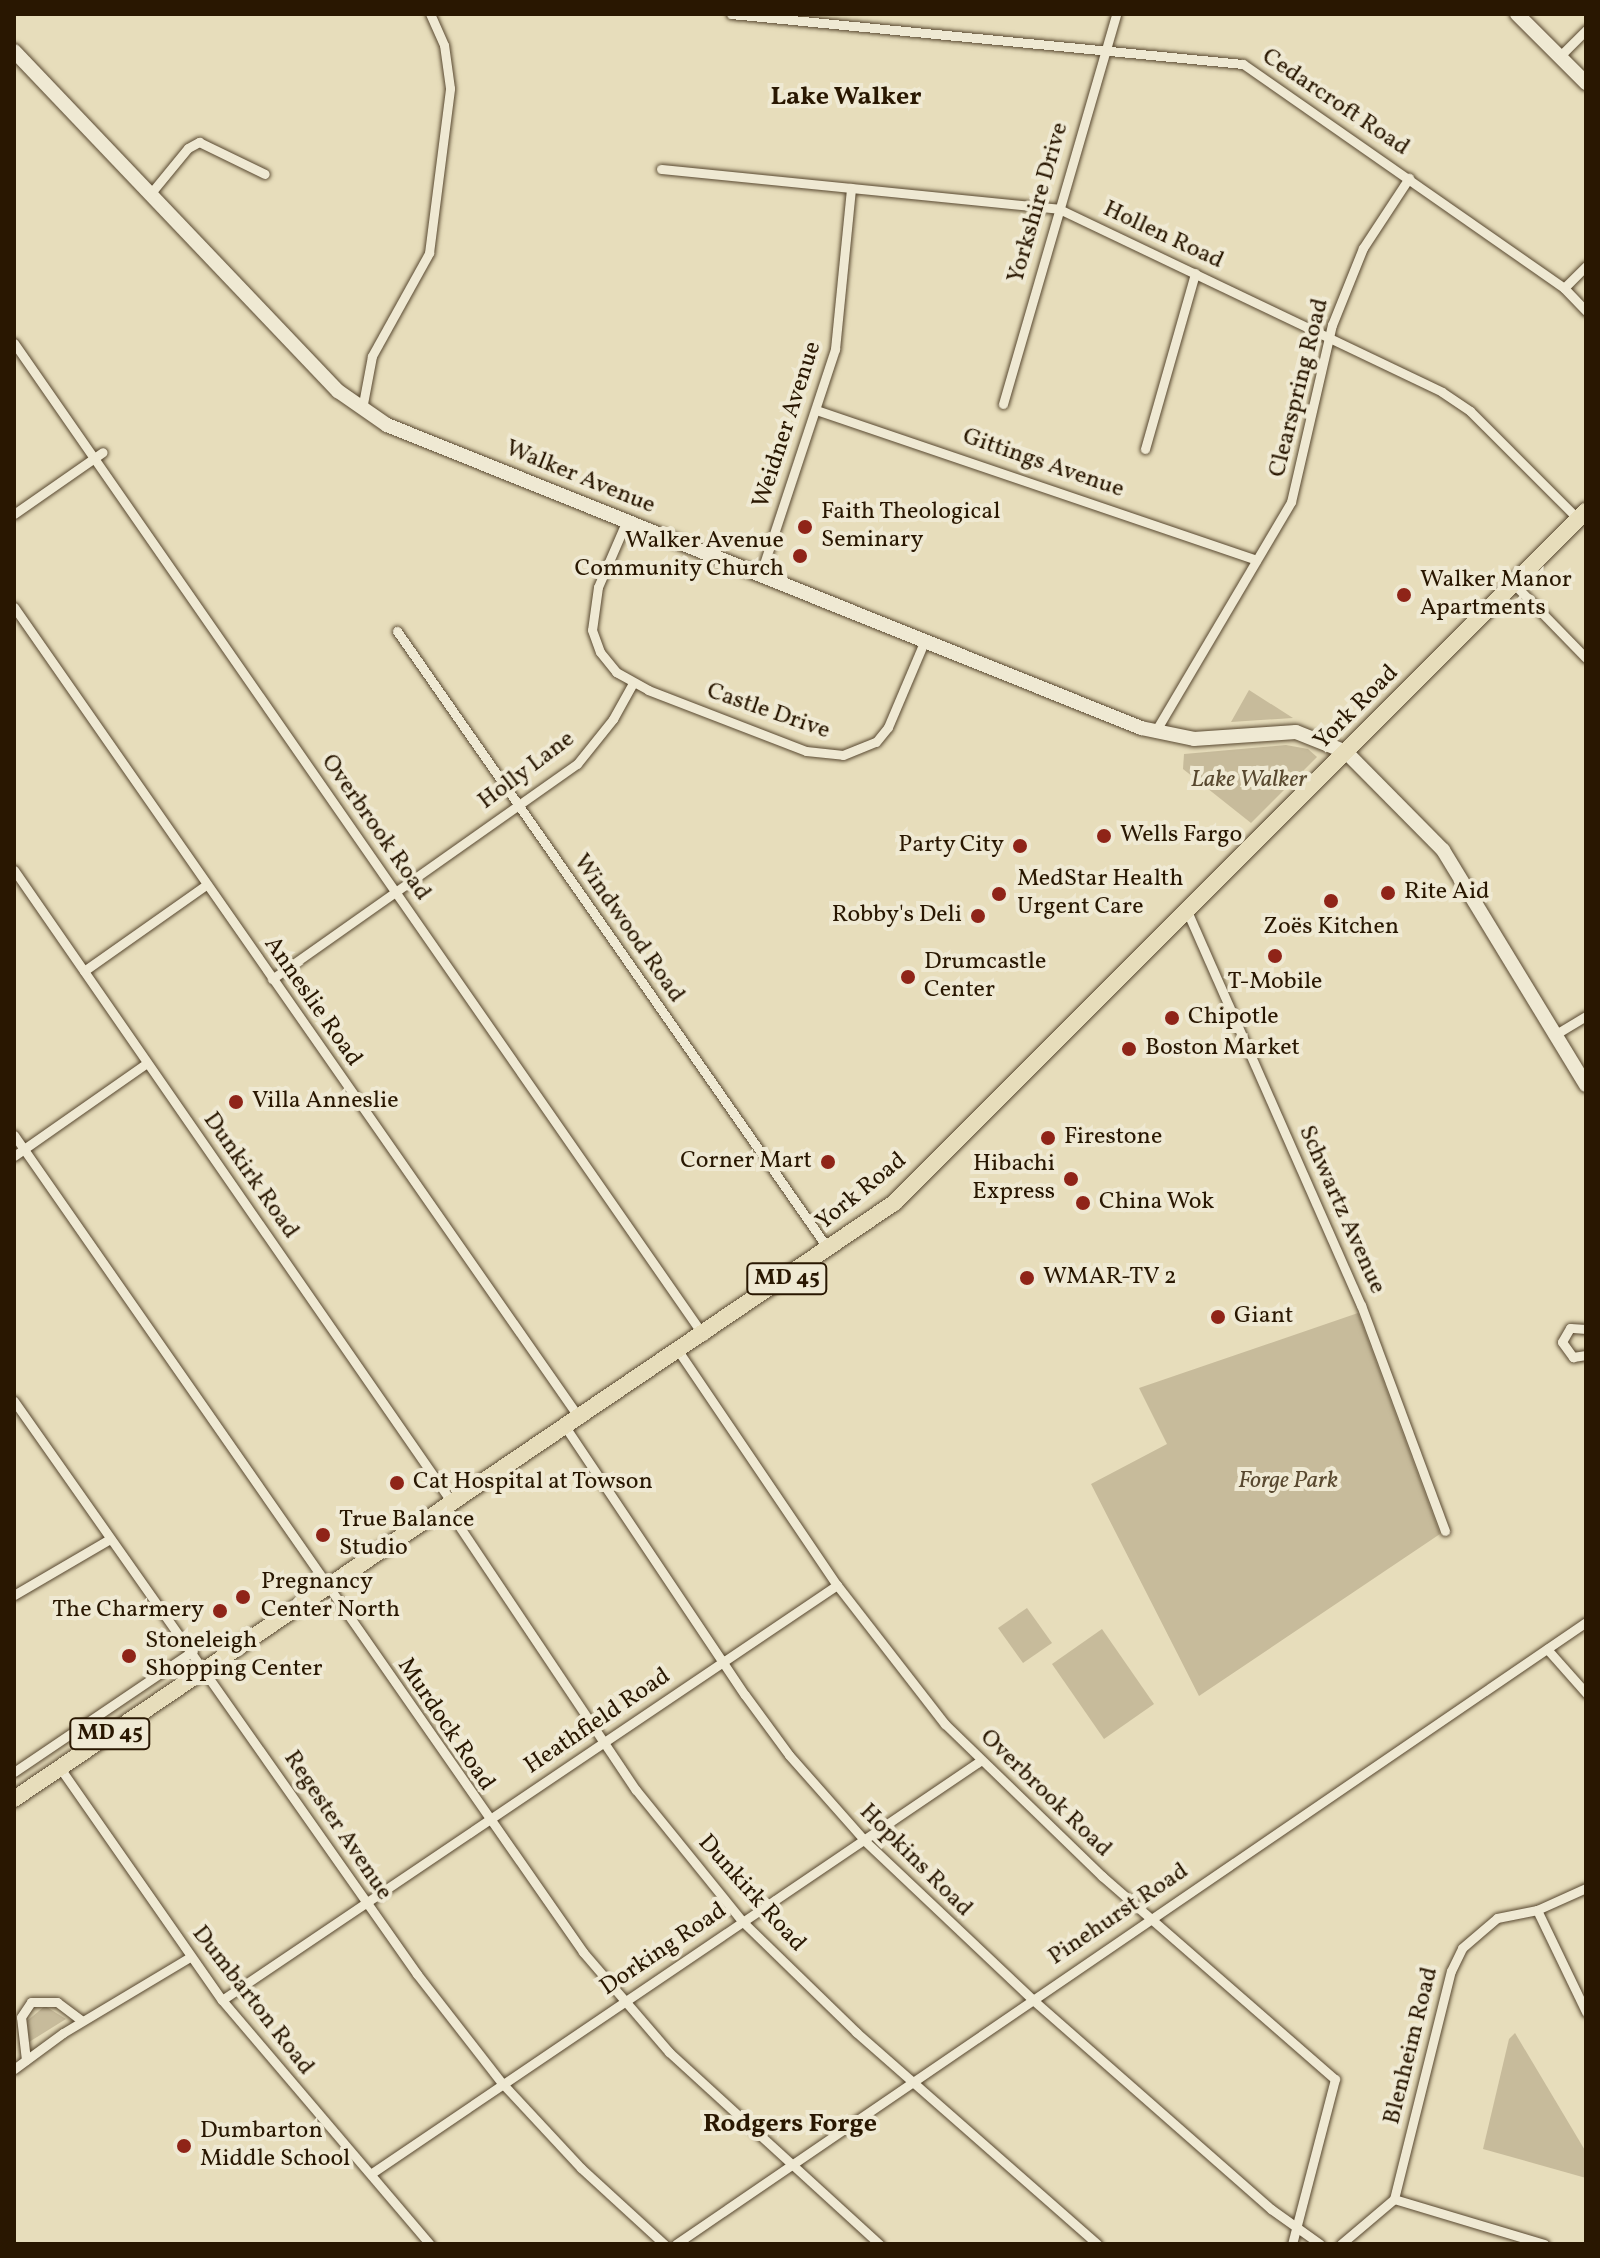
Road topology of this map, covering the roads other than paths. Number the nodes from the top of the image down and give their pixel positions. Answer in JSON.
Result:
{"nodes":[{"id":1,"x":430,"y":14,"type":"edge"},
{"id":2,"x":731,"y":14,"type":"edge"},
{"id":3,"x":1116,"y":14,"type":"edge"},
{"id":4,"x":1517,"y":14,"type":"edge"},
{"id":5,"x":1586,"y":30,"type":"edge"},
{"id":6,"x":1108,"y":48,"type":"junction"},
{"id":7,"x":14,"y":51,"type":"edge"},
{"id":8,"x":1560,"y":56,"type":"junction"},
{"id":9,"x":1586,"y":83,"type":"edge"},
{"id":10,"x":661,"y":169,"type":"dead end"},
{"id":11,"x":265,"y":174,"type":"dead end"},
{"id":12,"x":1409,"y":178,"type":"junction"},
{"id":13,"x":851,"y":188,"type":"junction"},
{"id":14,"x":151,"y":193,"type":"junction"},
{"id":15,"x":1059,"y":209,"type":"junction"},
{"id":16,"x":1586,"y":266,"type":"edge"},
{"id":17,"x":1195,"y":273,"type":"junction"},
{"id":18,"x":1564,"y":288,"type":"junction"},
{"id":19,"x":1586,"y":311,"type":"edge"},
{"id":20,"x":1330,"y":337,"type":"junction"},
{"id":21,"x":14,"y":343,"type":"edge"},
{"id":22,"x":1003,"y":404,"type":"dead end"},
{"id":23,"x":816,"y":410,"type":"junction"},
{"id":24,"x":362,"y":411,"type":"junction"},
{"id":25,"x":1145,"y":449,"type":"dead end"},
{"id":26,"x":103,"y":452,"type":"dead end"},
{"id":27,"x":93,"y":459,"type":"junction"},
{"id":28,"x":14,"y":514,"type":"edge"},
{"id":29,"x":1582,"y":515,"type":"edge"},
{"id":30,"x":627,"y":520,"type":"junction"},
{"id":31,"x":1256,"y":560,"type":"junction"},
{"id":32,"x":760,"y":576,"type":"junction"},
{"id":33,"x":1514,"y":584,"type":"junction"},
{"id":34,"x":14,"y":607,"type":"edge"},
{"id":35,"x":397,"y":631,"type":"dead end"},
{"id":36,"x":924,"y":642,"type":"junction"},
{"id":37,"x":1586,"y":658,"type":"edge"},
{"id":38,"x":633,"y":683,"type":"junction"},
{"id":39,"x":1155,"y":732,"type":"junction"},
{"id":40,"x":1346,"y":752,"type":"junction"},
{"id":41,"x":517,"y":806,"type":"junction"},
{"id":42,"x":14,"y":870,"type":"edge"},
{"id":43,"x":206,"y":885,"type":"junction"},
{"id":44,"x":395,"y":892,"type":"junction"},
{"id":45,"x":1187,"y":911,"type":"junction"},
{"id":46,"x":84,"y":971,"type":"junction"},
{"id":47,"x":272,"y":979,"type":"junction"},
{"id":48,"x":1586,"y":1016,"type":"edge"},
{"id":49,"x":1556,"y":1034,"type":"junction"},
{"id":50,"x":147,"y":1063,"type":"junction"},
{"id":51,"x":1586,"y":1085,"type":"edge"},
{"id":52,"x":14,"y":1135,"type":"edge"},
{"id":53,"x":24,"y":1149,"type":"junction"},
{"id":54,"x":14,"y":1156,"type":"edge"},
{"id":55,"x":829,"y":1250,"type":"junction"},
{"id":56,"x":1586,"y":1329,"type":"edge"},
{"id":57,"x":704,"y":1336,"type":"junction"},
{"id":58,"x":679,"y":1352,"type":"junction"},
{"id":59,"x":1586,"y":1355,"type":"edge"},
{"id":60,"x":14,"y":1401,"type":"edge"},
{"id":61,"x":573,"y":1424,"type":"junction"},
{"id":62,"x":450,"y":1506,"type":"junction"},
{"id":63,"x":1445,"y":1531,"type":"dead end"},
{"id":64,"x":110,"y":1539,"type":"junction"},
{"id":65,"x":837,"y":1585,"type":"junction"},
{"id":66,"x":329,"y":1587,"type":"junction"},
{"id":67,"x":14,"y":1595,"type":"edge"},
{"id":68,"x":1586,"y":1622,"type":"edge"},
{"id":69,"x":1547,"y":1649,"type":"junction"},
{"id":70,"x":193,"y":1651,"type":"junction"},
{"id":71,"x":723,"y":1662,"type":"junction"},
{"id":72,"x":206,"y":1669,"type":"junction"},
{"id":73,"x":1586,"y":1693,"type":"edge"},
{"id":74,"x":605,"y":1742,"type":"junction"},
{"id":75,"x":980,"y":1761,"type":"junction"},
{"id":76,"x":60,"y":1768,"type":"junction"},
{"id":77,"x":14,"y":1772,"type":"edge"},
{"id":78,"x":14,"y":1799,"type":"edge"},
{"id":79,"x":487,"y":1821,"type":"junction"},
{"id":80,"x":865,"y":1841,"type":"junction"},
{"id":81,"x":1586,"y":1888,"type":"edge"},
{"id":82,"x":365,"y":1904,"type":"junction"},
{"id":83,"x":1537,"y":1910,"type":"junction"},
{"id":84,"x":1151,"y":1918,"type":"junction"},
{"id":85,"x":743,"y":1922,"type":"junction"},
{"id":86,"x":190,"y":1957,"type":"junction"},
{"id":87,"x":1032,"y":1999,"type":"junction"},
{"id":88,"x":222,"y":2000,"type":"junction"},
{"id":89,"x":624,"y":2001,"type":"junction"},
{"id":90,"x":1586,"y":2012,"type":"edge"},
{"id":91,"x":82,"y":2021,"type":"junction"},
{"id":92,"x":26,"y":2060,"type":"junction"},
{"id":93,"x":14,"y":2069,"type":"edge"},
{"id":94,"x":910,"y":2079,"type":"junction"},
{"id":95,"x":502,"y":2083,"type":"junction"},
{"id":96,"x":790,"y":2165,"type":"junction"},
{"id":97,"x":372,"y":2173,"type":"junction"},
{"id":98,"x":1394,"y":2199,"type":"junction"},
{"id":99,"x":1297,"y":2229,"type":"junction"},
{"id":100,"x":430,"y":2244,"type":"edge"},
{"id":101,"x":664,"y":2244,"type":"edge"},
{"id":102,"x":676,"y":2244,"type":"edge"},
{"id":103,"x":879,"y":2244,"type":"edge"},
{"id":104,"x":1097,"y":2244,"type":"edge"},
{"id":105,"x":1292,"y":2244,"type":"edge"},
{"id":106,"x":1320,"y":2244,"type":"edge"},
{"id":107,"x":1341,"y":2244,"type":"edge"},
{"id":108,"x":1544,"y":2244,"type":"edge"}],
"edges":[{"from":1,"to":24,"type":"street"},
{"from":2,"to":6,"type":"street","name":"Cedarcroft Road"},
{"from":3,"to":6,"type":"street","name":"Yorkshire Drive"},
{"from":4,"to":8,"type":"street"},
{"from":5,"to":8,"type":"street"},
{"from":6,"to":12,"type":"street","name":"Cedarcroft Road"},
{"from":6,"to":15,"type":"street","name":"Yorkshire Drive"},
{"from":7,"to":14,"type":"street","name":"Walker Avenue"},
{"from":8,"to":9,"type":"street"},
{"from":10,"to":13,"type":"street","name":"Hollen Road"},
{"from":11,"to":14,"type":"street"},
{"from":12,"to":18,"type":"street","name":"Cedarcroft Road"},
{"from":12,"to":20,"type":"street","name":"Clearspring Road"},
{"from":13,"to":15,"type":"street","name":"Hollen Road"},
{"from":13,"to":23,"type":"street","name":"Weidner Avenue"},
{"from":14,"to":24,"type":"street","name":"Walker Avenue"},
{"from":15,"to":17,"type":"street","name":"Hollen Road"},
{"from":15,"to":22,"type":"street","name":"Yorkshire Drive"},
{"from":16,"to":18,"type":"street"},
{"from":17,"to":20,"type":"street","name":"Hollen Road"},
{"from":17,"to":25,"type":"street"},
{"from":18,"to":19,"type":"street","name":"Cedarcroft Road"},
{"from":20,"to":29,"type":"street","name":"Hollen Road"},
{"from":20,"to":31,"type":"street","name":"Clearspring Road"},
{"from":21,"to":27,"type":"street","name":"Overbrook Road"},
{"from":23,"to":31,"type":"street","name":"Gittings Avenue"},
{"from":23,"to":32,"type":"street","name":"Weidner Avenue"},
{"from":24,"to":30,"type":"street","name":"Walker Avenue"},
{"from":26,"to":27,"type":"street"},
{"from":27,"to":28,"type":"street"},
{"from":27,"to":44,"type":"street","name":"Overbrook Road"},
{"from":29,"to":33,"type":"main road","name":"York Road"},
{"from":30,"to":32,"type":"street","name":"Walker Avenue"},
{"from":30,"to":38,"type":"street"},
{"from":31,"to":39,"type":"street","name":"Clearspring Road"},
{"from":32,"to":36,"type":"street","name":"Walker Avenue"},
{"from":33,"to":37,"type":"street"},
{"from":33,"to":40,"type":"main road","name":"York Road"},
{"from":34,"to":43,"type":"street","name":"Anneslie Road"},
{"from":35,"to":41,"type":"street","name":"Windwood Road"},
{"from":36,"to":38,"type":"street","name":"Castle Drive"},
{"from":36,"to":39,"type":"street","name":"Walker Avenue"},
{"from":38,"to":41,"type":"street","name":"Holly Lane"},
{"from":39,"to":40,"type":"street","name":"Walker Avenue"},
{"from":40,"to":45,"type":"main road","name":"York Road"},
{"from":40,"to":49,"type":"street"},
{"from":41,"to":44,"type":"street","name":"Holly Lane"},
{"from":41,"to":55,"type":"street","name":"Windwood Road"},
{"from":42,"to":46,"type":"street","name":"Dunkirk Road"},
{"from":43,"to":46,"type":"street"},
{"from":43,"to":47,"type":"street","name":"Anneslie Road"},
{"from":44,"to":47,"type":"street","name":"Holly Lane"},
{"from":44,"to":57,"type":"street","name":"Overbrook Road"},
{"from":45,"to":55,"type":"main road","name":"York Road","number":"MD 45"},
{"from":45,"to":63,"type":"street","name":"Schwartz Avenue"},
{"from":46,"to":50,"type":"street","name":"Dunkirk Road"},
{"from":47,"to":61,"type":"street","name":"Anneslie Road"},
{"from":48,"to":49,"type":"street"},
{"from":49,"to":51,"type":"street"},
{"from":50,"to":53,"type":"street"},
{"from":50,"to":62,"type":"street","name":"Dunkirk Road"},
{"from":52,"to":53,"type":"street","name":"Murdock Road"},
{"from":53,"to":54,"type":"street"},
{"from":53,"to":66,"type":"street","name":"Murdock Road"},
{"from":55,"to":57,"type":"main road","name":"York Road","number":"MD 45"},
{"from":56,"to":59,"type":"street"},
{"from":57,"to":58,"type":"main road","name":"York Road","number":"MD 45"},
{"from":58,"to":61,"type":"main road","name":"York Road","number":"MD 45"},
{"from":58,"to":65,"type":"street","name":"Overbrook Road"},
{"from":60,"to":64,"type":"street","name":"Regester Avenue"},
{"from":61,"to":62,"type":"main road","name":"York Road","number":"MD 45"},
{"from":61,"to":71,"type":"street","name":"Hopkins Road"},
{"from":62,"to":66,"type":"main road","name":"York Road","number":"MD 45"},
{"from":62,"to":74,"type":"street","name":"Dunkirk Road"},
{"from":64,"to":67,"type":"street"},
{"from":64,"to":70,"type":"street","name":"Regester Avenue"},
{"from":65,"to":71,"type":"street","name":"Heathfield Road"},
{"from":65,"to":75,"type":"street","name":"Overbrook Road"},
{"from":66,"to":72,"type":"main road","name":"York Road","number":"MD 45"},
{"from":66,"to":79,"type":"street","name":"Murdock Road"},
{"from":68,"to":69,"type":"street","name":"Pinehurst Road"},
{"from":69,"to":73,"type":"street"},
{"from":69,"to":84,"type":"street","name":"Pinehurst Road"},
{"from":70,"to":72,"type":"street","name":"Regester Avenue"},
{"from":70,"to":77,"type":"street"},
{"from":71,"to":74,"type":"street","name":"Heathfield Road"},
{"from":71,"to":80,"type":"street","name":"Hopkins Road"},
{"from":72,"to":76,"type":"main road","name":"York Road","number":"MD 45"},
{"from":72,"to":82,"type":"street","name":"Regester Avenue"},
{"from":74,"to":79,"type":"street","name":"Heathfield Road"},
{"from":74,"to":85,"type":"street","name":"Dunkirk Road"},
{"from":75,"to":80,"type":"street","name":"Dorking Road"},
{"from":75,"to":84,"type":"street","name":"Overbrook Road"},
{"from":76,"to":78,"type":"main road","name":"York Road","number":"MD 45"},
{"from":76,"to":86,"type":"street","name":"Dumbarton Road"},
{"from":79,"to":82,"type":"street","name":"Heathfield Road"},
{"from":79,"to":89,"type":"street","name":"Murdock Road"},
{"from":80,"to":85,"type":"street","name":"Dorking Road"},
{"from":80,"to":87,"type":"street","name":"Hopkins Road"},
{"from":81,"to":83,"type":"street","name":"Blenheim Road"},
{"from":82,"to":88,"type":"street","name":"Heathfield Road"},
{"from":82,"to":95,"type":"street","name":"Regester Avenue"},
{"from":83,"to":90,"type":"street"},
{"from":83,"to":98,"type":"street","name":"Blenheim Road"},
{"from":84,"to":87,"type":"street","name":"Pinehurst Road"},
{"from":84,"to":99,"type":"street","name":"Overbrook Road"},
{"from":85,"to":89,"type":"street","name":"Dorking Road"},
{"from":85,"to":94,"type":"street","name":"Dunkirk Road"},
{"from":86,"to":88,"type":"street","name":"Dumbarton Road"},
{"from":86,"to":91,"type":"street"},
{"from":87,"to":94,"type":"street","name":"Pinehurst Road"},
{"from":87,"to":99,"type":"street","name":"Hopkins Road"},
{"from":88,"to":97,"type":"street","name":"Dumbarton Road"},
{"from":89,"to":95,"type":"street","name":"Dorking Road"},
{"from":89,"to":96,"type":"street","name":"Murdock Road"},
{"from":91,"to":92,"type":"street"},
{"from":91,"to":92,"type":"street"},
{"from":92,"to":93,"type":"street"},
{"from":94,"to":96,"type":"street","name":"Pinehurst Road"},
{"from":94,"to":104,"type":"street","name":"Dunkirk Road"},
{"from":95,"to":97,"type":"street","name":"Dorking Road"},
{"from":95,"to":101,"type":"street","name":"Regester Avenue"},
{"from":96,"to":102,"type":"street","name":"Pinehurst Road"},
{"from":96,"to":103,"type":"street","name":"Murdock Road"},
{"from":97,"to":100,"type":"street","name":"Dumbarton Road"},
{"from":98,"to":107,"type":"street"},
{"from":98,"to":108,"type":"street"},
{"from":99,"to":105,"type":"street","name":"Overbrook Road"},
{"from":99,"to":106,"type":"street","name":"Hopkins Road"}]}
